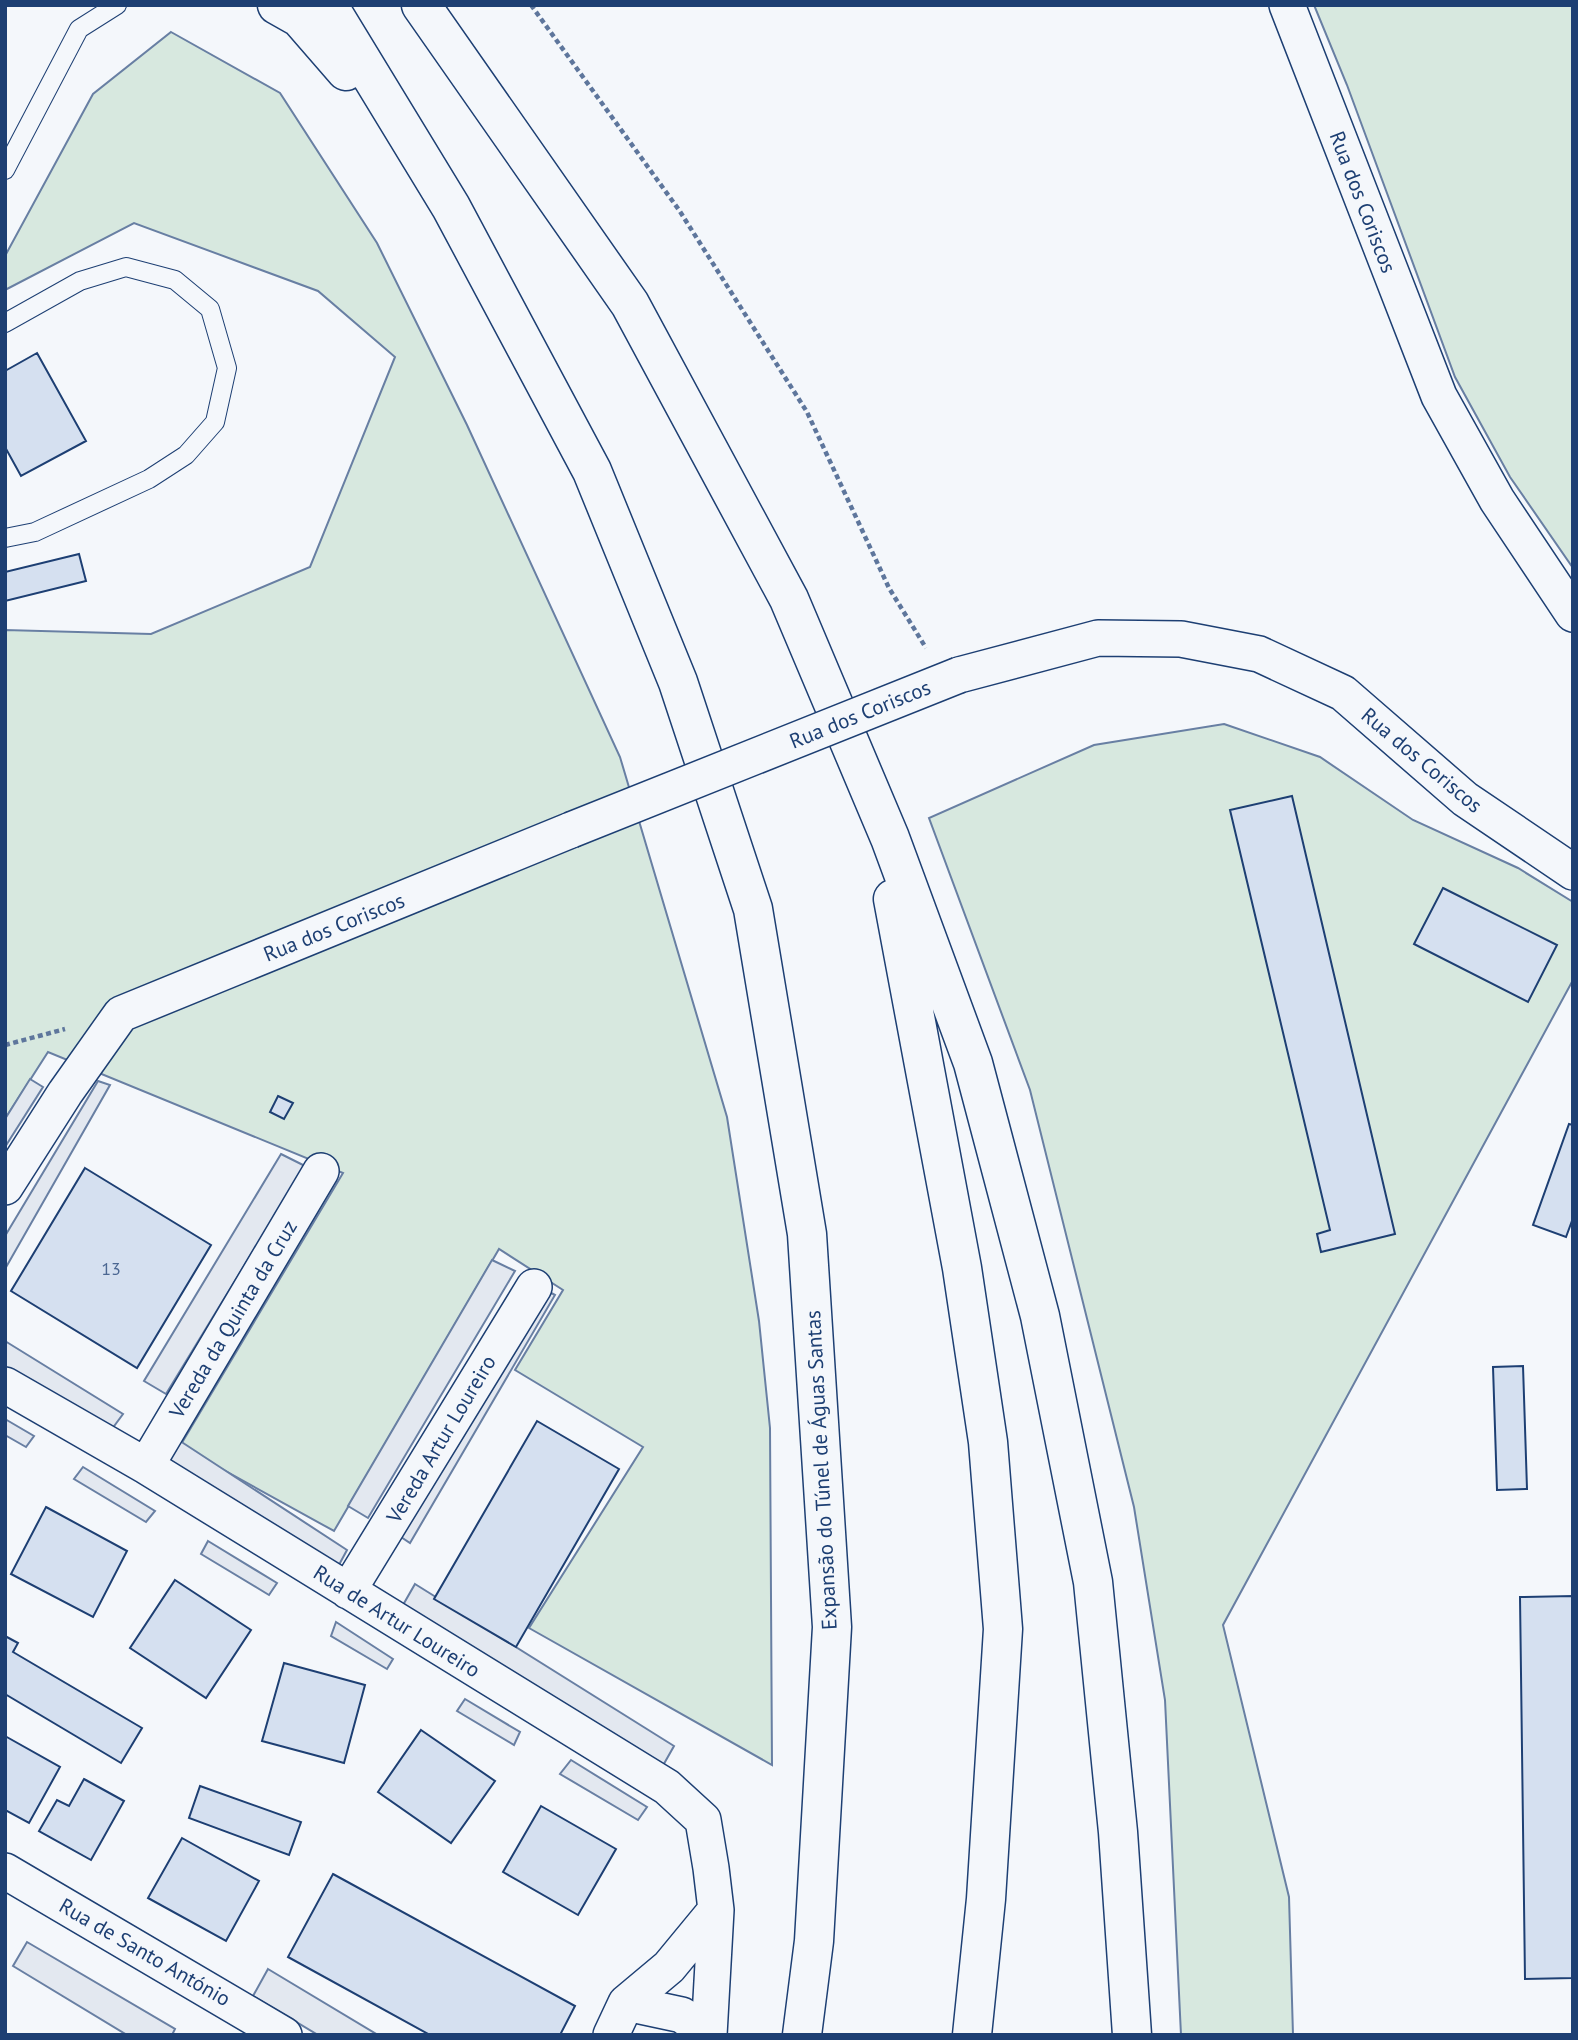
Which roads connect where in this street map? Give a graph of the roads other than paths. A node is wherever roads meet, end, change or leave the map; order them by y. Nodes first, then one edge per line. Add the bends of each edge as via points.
1 (117, 5) edge
2 (277, 5) edge
3 (328, 5) edge
4 (421, 5) edge
5 (1287, 5) edge
6 (5, 170) edge
7 (451, 207) junction
8 (5, 323) edge
9 (5, 538) edge
10 (1573, 614) edge
11 (876, 804) junction
12 (1573, 872) edge
13 (321, 1171) dead end
14 (5, 1187) edge
15 (534, 1287) dead end
16 (5, 1385) edge
17 (145, 1466) junction
18 (348, 1591) junction
19 (5, 1871) edge
20 (716, 1910) junction
21 (626, 2003) junction
22 (284, 2035) edge
23 (611, 2035) edge
24 (709, 2035) edge
25 (802, 2035) edge
26 (972, 2035) edge
27 (1132, 2035) edge

1 - 6 lane via 79,29
2 - 7 highway via 300,18 342,65 412,175
3 - 7 highway, Expansão do Túnel de Águas Santas
4 - 11 highway via 630,304 789,599
5 - 10 street, Rua dos Coriscos via 1439,396 1497,500
7 - 25 highway, Expansão do Túnel de Águas Santas via 592,471 678,682 752,909 807,1234 832,1627 814,1941
8 - 9 lane via 80,281 126,267 175,280 210,309 227,369 215,422 186,455 149,479 34,532
11 - 26 highway via 962,1268 988,1442 1002,1615 986,1899
11 - 27 highway via 973,1063 1043,1329 1093,1582
12 - 14 street, Rua dos Coriscos, bridge via 1465,799 1343,693 1259,654 1181,639 1098,638 959,675 121,1014
13 - 17 street, Vereda da Quinta da Cruz
15 - 18 street, Vereda Artur Loureiro
16 - 17 street, Rua de Artur Loureiro
17 - 18 street, Rua de Artur Loureiro
18 - 20 street, Rua de Artur Loureiro via 667,1787 703,1820
19 - 22 street, Rua de Santo António
20 - 21 street via 669,1967
20 - 24 street, Rua de Artur Loureiro
21 - 23 street
21 - 24 street via 682,2015

